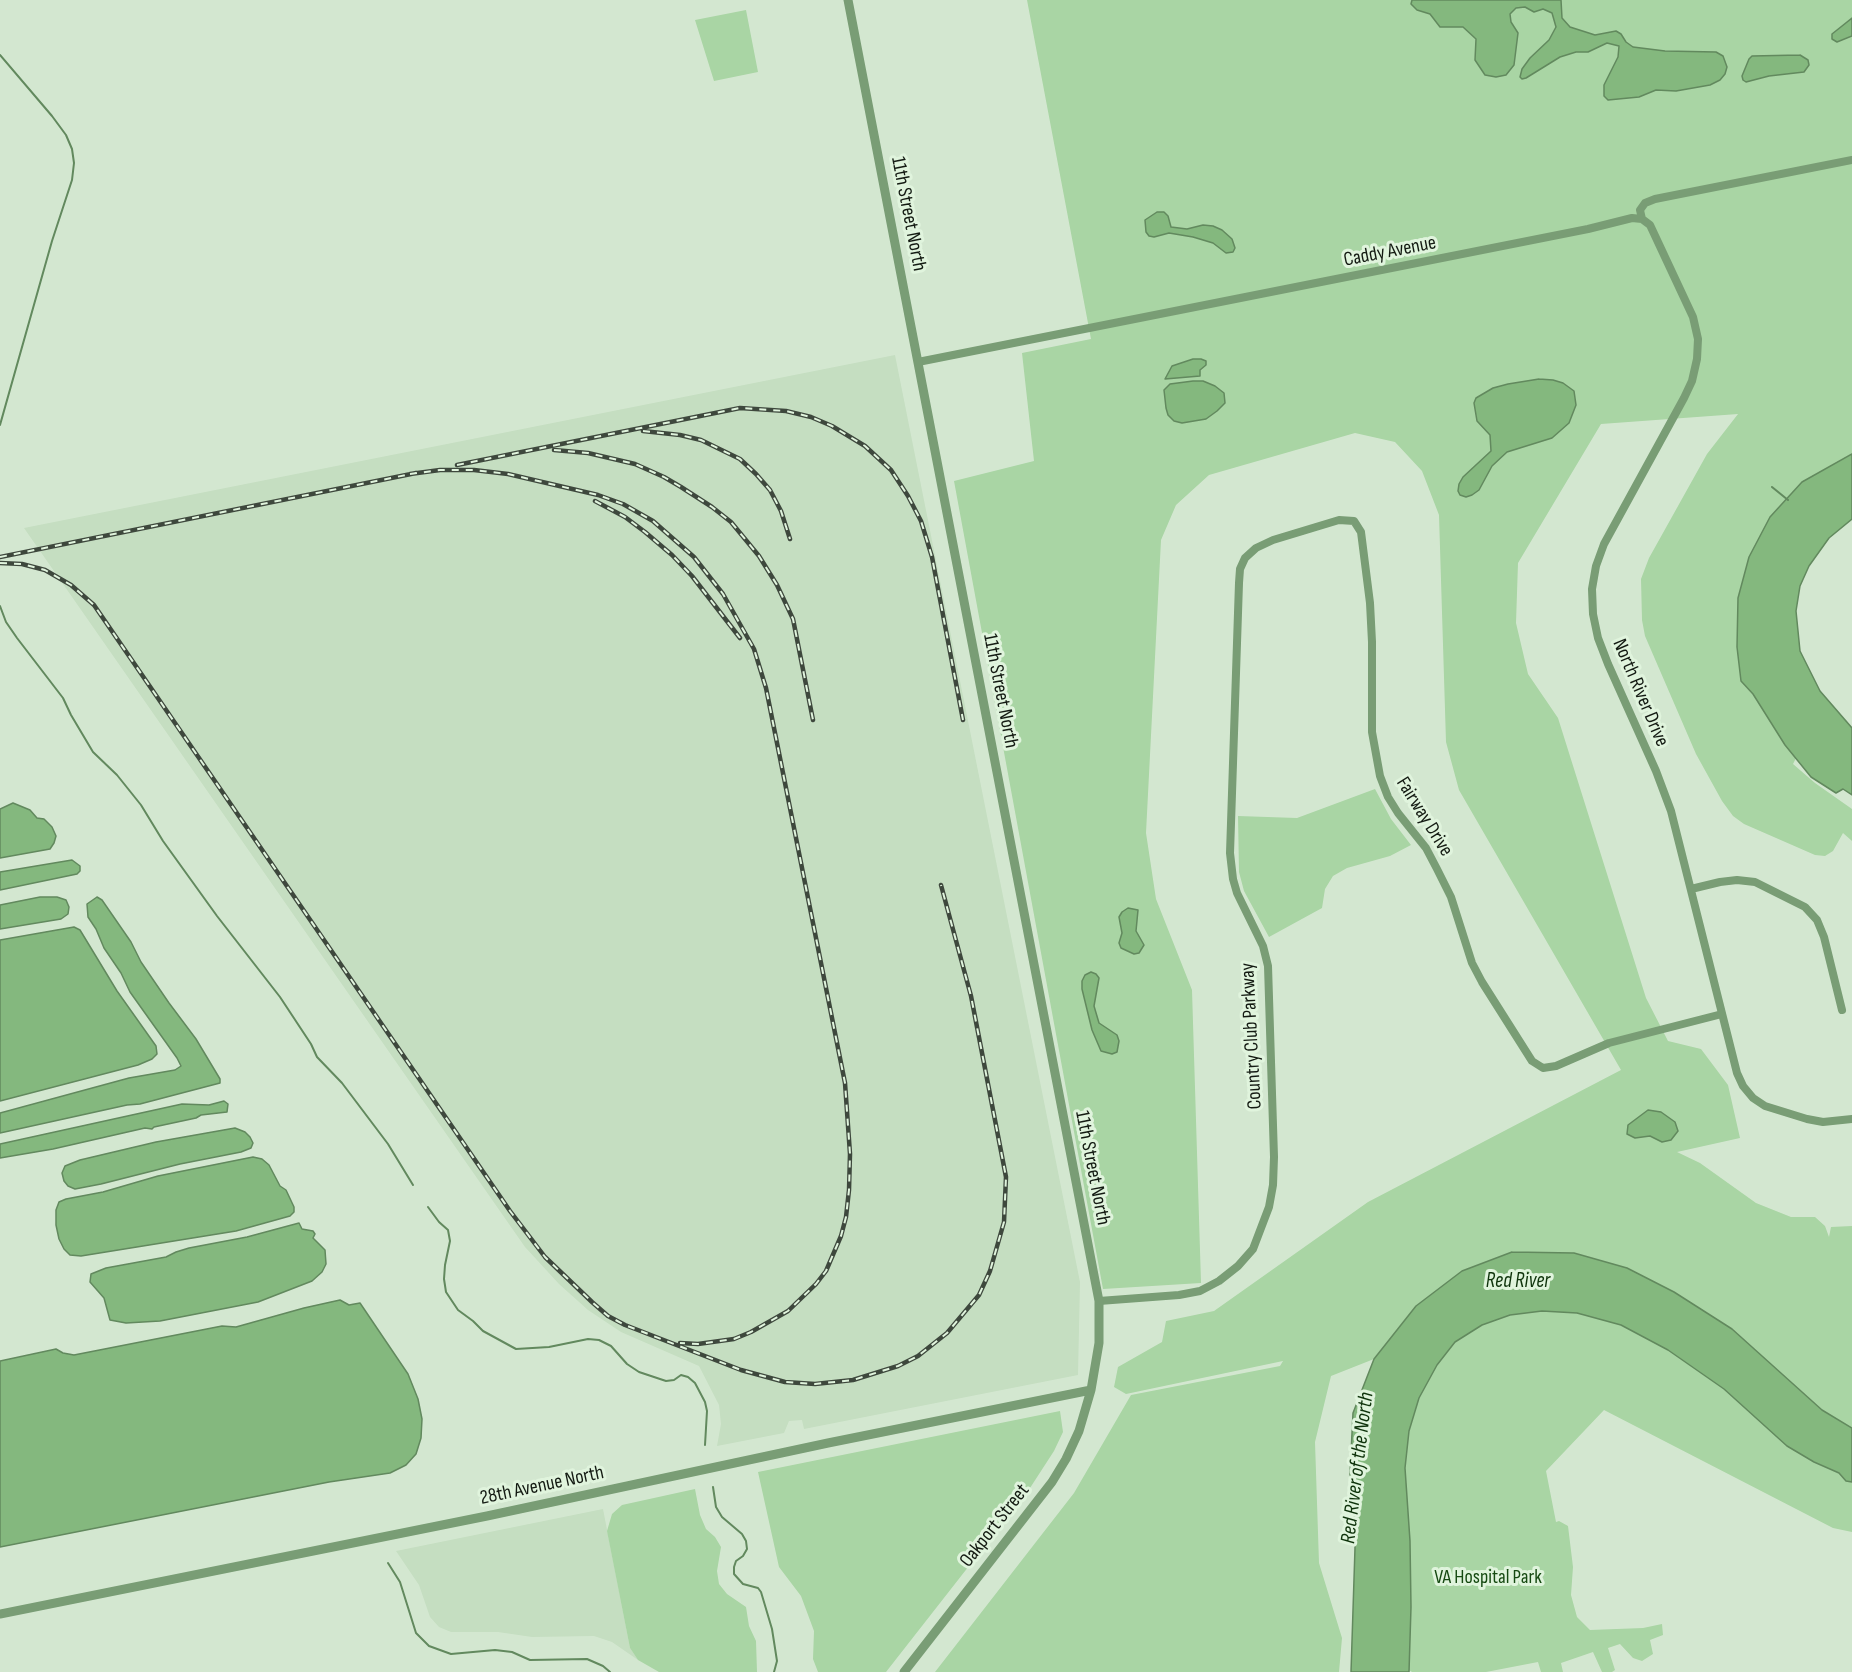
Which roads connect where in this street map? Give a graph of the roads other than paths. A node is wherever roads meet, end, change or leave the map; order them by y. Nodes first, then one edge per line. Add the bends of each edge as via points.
1 (848, 0) edge
2 (1852, 160) edge
3 (1642, 219) junction
4 (918, 362) junction
5 (1354, 521) joint
6 (1691, 889) junction
7 (1842, 1010) dead end
8 (1722, 1014) junction
9 (1852, 1119) edge
10 (1099, 1301) junction
11 (1091, 1390) junction
12 (0, 1614) edge
13 (904, 1672) edge

1 - 4 street, 11th Street North
2 - 3 street via 1655,199 1640,210
3 - 4 street, Caddy Avenue
3 - 6 street, North River Drive via 1650,225 1694,317 1697,359 1684,398 1604,544 1592,589 1593,614 1608,664 1664,791
4 - 10 street, 11th Street North
5 - 8 street, Fairway Drive via 1361,532 1370,603 1372,732 1380,776 1388,797 1437,869 1482,982 1532,1061 1543,1068 1556,1066 1609,1043
5 - 10 street, Country Club Parkway via 1339,520 1273,540 1256,548 1240,569 1230,853 1237,893 1263,946 1268,966 1274,1156 1273,1185 1263,1225 1253,1248 1238,1266 1200,1291
6 - 7 street via 1737,880 1755,882 1805,907 1824,937
6 - 8 street, North River Drive
8 - 9 street, North River Drive via 1737,1073 1752,1098 1807,1119
10 - 11 street, 11th Street North via 1099,1343
11 - 12 street, 28th Avenue North
11 - 13 street, Oakport Street via 1079,1431 1052,1482

